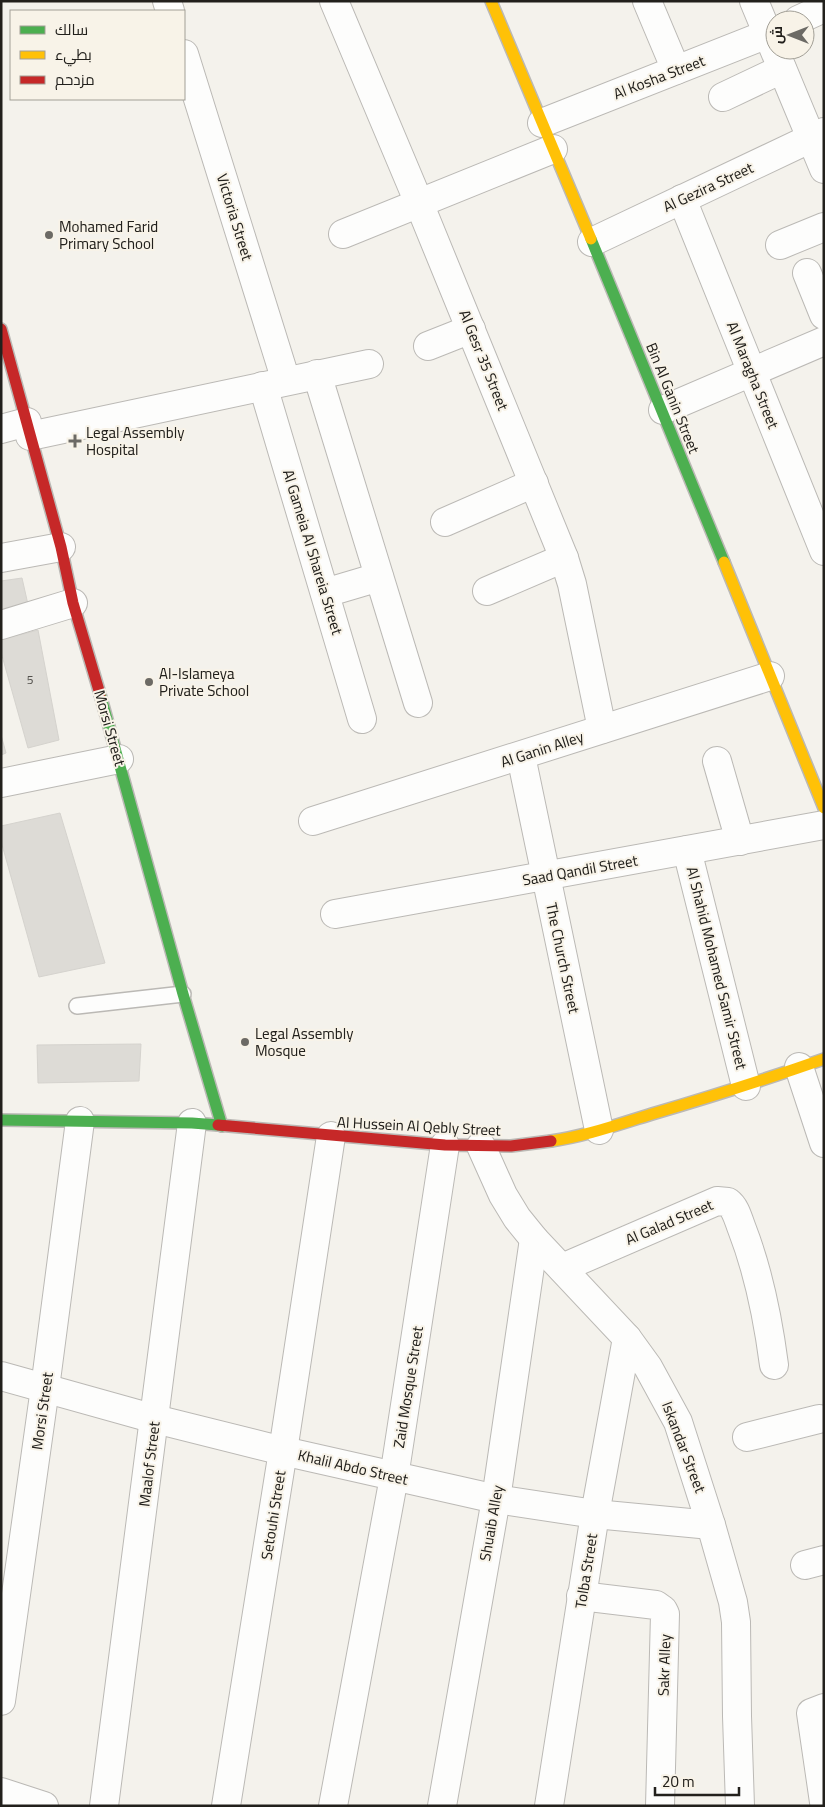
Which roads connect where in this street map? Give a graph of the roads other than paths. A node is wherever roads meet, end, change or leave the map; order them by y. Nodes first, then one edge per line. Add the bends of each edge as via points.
1 (334, 1) edge
2 (491, 1) edge
3 (647, 1) edge
4 (754, 1) edge
5 (765, 21) edge
6 (765, 34) edge
7 (185, 58) edge
8 (779, 60) edge
9 (782, 69) junction
10 (676, 70) junction
11 (723, 97) dead end
12 (542, 123) junction
13 (818, 135) edge
14 (553, 150) junction
15 (824, 169) edge
16 (682, 199) junction
17 (419, 204) junction
18 (824, 227) edge
19 (343, 234) dead end
20 (592, 242) junction
21 (780, 245) dead end
22 (807, 273) dead end
23 (824, 315) edge
24 (1, 329) edge
25 (471, 329) junction
26 (824, 342) edge
27 (428, 346) dead end
28 (370, 364) dead end
29 (752, 372) junction
30 (317, 374) junction
31 (274, 383) junction
32 (663, 410) junction
33 (19, 429) edge
34 (534, 483) junction
35 (445, 522) dead end
36 (61, 547) junction
37 (824, 550) edge
38 (1, 558) edge
39 (564, 558) junction
40 (379, 577) junction
41 (487, 591) dead end
42 (325, 593) junction
43 (73, 603) junction
44 (1, 625) edge
45 (770, 676) junction
46 (418, 703) dead end
47 (362, 719) dead end
48 (602, 730) junction
49 (521, 756) junction
50 (119, 759) junction
51 (717, 761) dead end
52 (1, 783) edge
53 (824, 808) edge
54 (313, 821) dead end
55 (824, 826) edge
56 (740, 841) junction
57 (688, 850) junction
58 (546, 876) junction
59 (335, 914) dead end
60 (183, 994) junction
61 (77, 1006) dead end
62 (812, 1063) edge
63 (746, 1086) junction
64 (1, 1120) edge
65 (80, 1121) junction
66 (192, 1123) junction
67 (222, 1126) junction
68 (599, 1130) junction
69 (331, 1136) junction
70 (824, 1143) edge
71 (445, 1145) junction
72 (481, 1146) junction
73 (534, 1239) junction
74 (562, 1268) junction
75 (627, 1338) junction
76 (774, 1365) dead end
77 (1, 1376) edge
78 (45, 1388) junction
79 (155, 1419) junction
80 (822, 1424) edge
81 (747, 1437) dead end
82 (283, 1451) junction
83 (394, 1477) junction
84 (496, 1499) junction
85 (595, 1514) junction
86 (711, 1525) junction
87 (582, 1596) junction
88 (6, 1636) edge
89 (1, 1701) edge
90 (824, 1708) edge
91 (1, 1792) edge
92 (824, 1802) edge
93 (44, 1806) edge
94 (104, 1806) edge
95 (226, 1806) edge
96 (333, 1806) edge
97 (442, 1806) edge
98 (549, 1806) edge
99 (660, 1806) edge
100 (740, 1806) edge

1 - 17 street, Al Gesr 35 Street
2 - 12 street, Bin Al Ganin Street
3 - 10 street
4 - 5 street
6 - 10 street, Al Kosha Street
7 - 31 street, Victoria Street
8 - 9 street
9 - 11 street
9 - 13 street
10 - 12 street, Al Kosha Street
12 - 14 street, Bin Al Ganin Street
13 - 15 street
13 - 16 street, Al Gezira Street
14 - 17 street
14 - 20 street, Bin Al Ganin Street
16 - 20 street, Al Gezira Street
16 - 29 street, Al Maragha Street
17 - 19 street
17 - 25 street, Al Gesr 35 Street
18 - 21 street
20 - 32 street, Bin Al Ganin Street
22 - 23 street
24 - 33 street, Morsi Street
25 - 27 street
25 - 34 street, Al Gesr 35 Street
26 - 29 street
28 - 30 street
29 - 32 street
29 - 37 street, Al Maragha Street
30 - 31 street
30 - 40 street
31 - 33 street
31 - 42 street, Al Gameia Al Shareia Street
32 - 45 street, Bin Al Ganin Street
33 - 36 street, Morsi Street
34 - 35 street
34 - 39 street, Al Gesr 35 Street
36 - 38 street
36 - 43 street, Morsi Street
39 - 41 street
39 - 48 street, Al Gesr 35 Street
40 - 42 street
40 - 46 street
42 - 47 street, Al Gameia Al Shareia Street
43 - 44 street
43 - 50 street, Morsi Street
45 - 48 street, Al Ganin Alley
45 - 53 street, Bin Al Ganin Street
48 - 49 street, Al Ganin Alley
49 - 54 street, Al Ganin Alley
49 - 58 street, The Church Street
50 - 52 street
50 - 60 street, Morsi Street
51 - 56 street
55 - 56 street, Saad Qandil Street
56 - 57 street, Saad Qandil Street
57 - 58 street, Saad Qandil Street
57 - 63 street, Al Shahid Mohamed Samir Street
58 - 59 street, Saad Qandil Street
58 - 68 street, The Church Street
60 - 61 lane
60 - 67 street, Morsi Street
62 - 63 street, Al Hussein Al Qebly Street
62 - 70 street
63 - 68 street, Al Hussein Al Qebly Street
64 - 65 street, Al Hussein Al Qebly Street
65 - 66 street, Al Hussein Al Qebly Street
65 - 78 street, Morsi Street
66 - 67 street, Al Hussein Al Qebly Street
66 - 79 street, Maalof Street
67 - 69 street, Al Hussein Al Qebly Street
68 - 72 street, Al Hussein Al Qebly Street via 541,1143
69 - 71 street, Al Hussein Al Qebly Street
69 - 82 street, Setouhi Street
71 - 72 street, Al Hussein Al Qebly Street
71 - 83 street, Zaid Mosque Street
72 - 73 street, Iskandar Street via 503,1195
73 - 74 street, Iskandar Street
73 - 84 street, Shuaib Alley
74 - 75 street, Iskandar Street
74 - 76 street, Al Galad Street via 717,1201 728,1202 749,1247 760,1286
75 - 85 street, Tolba Street
75 - 86 street, Iskandar Street via 678,1422
77 - 78 street, Khalil Abdo Street
78 - 79 street, Khalil Abdo Street
78 - 88 street, Morsi Street
79 - 82 street, Khalil Abdo Street
79 - 94 street, Maalof Street
80 - 81 street
82 - 83 street, Khalil Abdo Street
82 - 95 street, Setouhi Street
83 - 84 street, Khalil Abdo Street
83 - 96 street, Zaid Mosque Street
84 - 85 street, Khalil Abdo Street
84 - 97 street, Shuaib Alley
85 - 86 street, Khalil Abdo Street
85 - 87 street, Tolba Street
86 - 100 street, Iskandar Street via 736,1622
87 - 98 street, Tolba Street
87 - 99 street, Sakr Alley via 656,1604 664,1610
88 - 89 street, Morsi Street
90 - 92 street via 813,1711 811,1715
91 - 93 street

